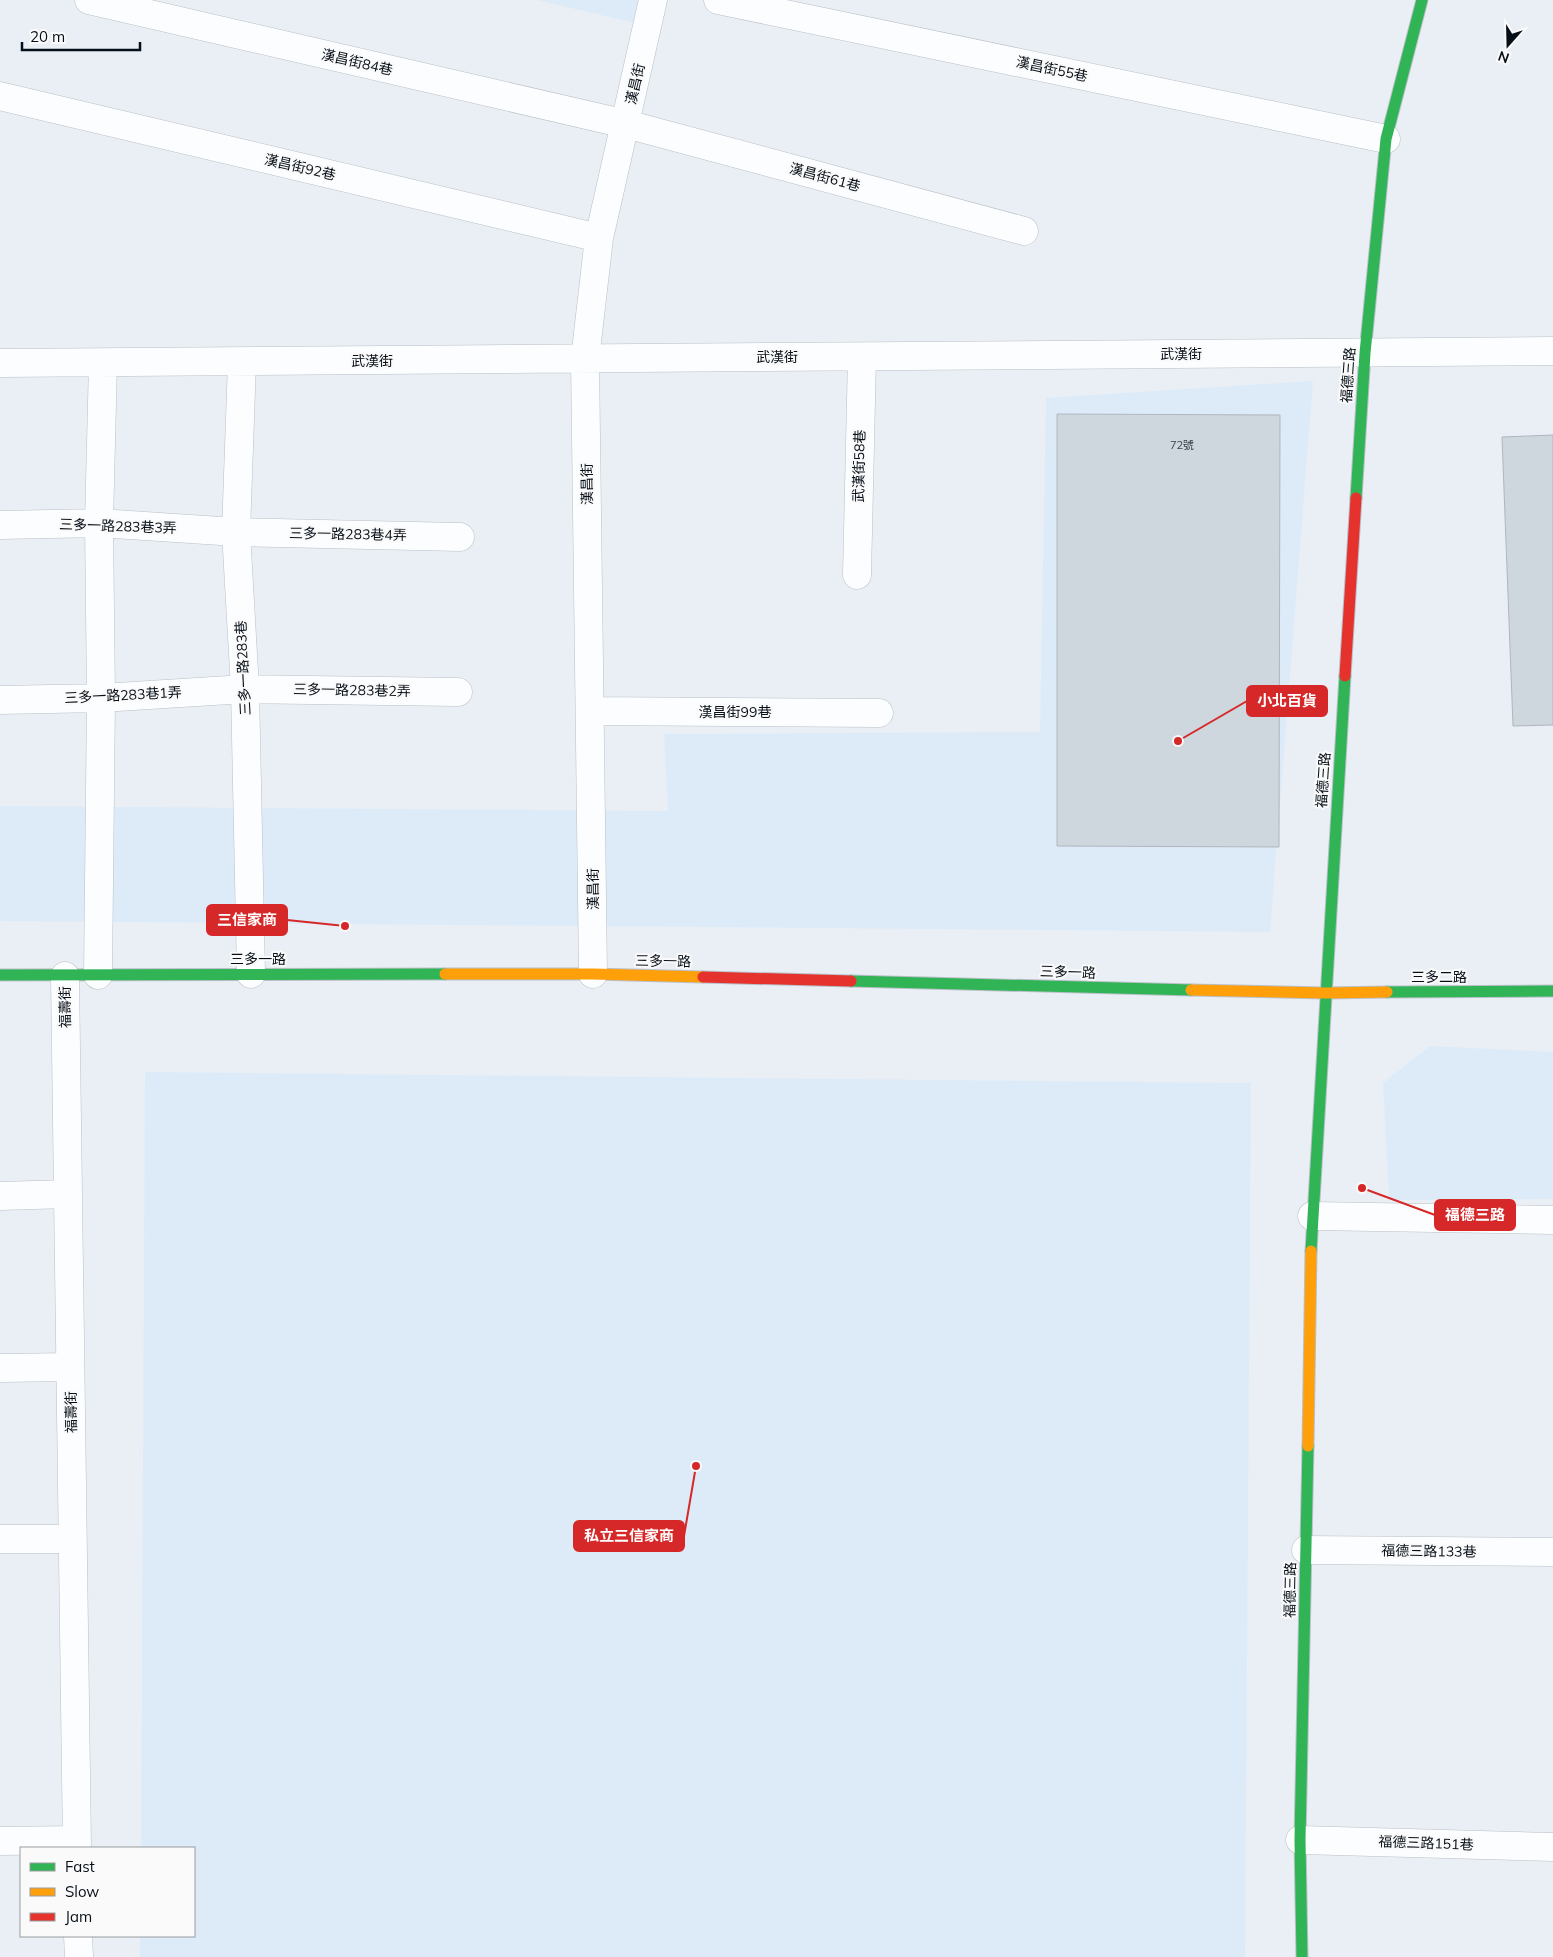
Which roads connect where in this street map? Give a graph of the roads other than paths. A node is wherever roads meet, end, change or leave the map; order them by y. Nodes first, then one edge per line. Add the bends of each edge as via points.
1 (89, 0) edge
2 (654, 0) edge
3 (718, 0) edge
4 (1422, 0) edge
5 (0, 96) edge
6 (626, 124) junction
7 (1386, 139) junction
8 (1024, 231) dead end
9 (599, 238) junction
10 (1553, 352) edge
11 (1365, 353) junction
12 (862, 357) junction
13 (584, 359) junction
14 (103, 362) junction
15 (242, 362) junction
16 (0, 363) edge
17 (99, 523) junction
18 (0, 525) edge
19 (236, 532) junction
20 (460, 537) dead end
21 (856, 575) dead end
22 (245, 688) junction
23 (458, 692) dead end
24 (102, 698) junction
25 (0, 700) edge
26 (590, 711) junction
27 (879, 713) dead end
28 (251, 974) junction
29 (593, 974) junction
30 (98, 975) junction
31 (0, 976) edge
32 (65, 976) junction
33 (1553, 991) edge
34 (1325, 993) junction
35 (68, 1194) junction
36 (0, 1196) edge
37 (1312, 1216) junction
38 (1553, 1220) edge
39 (70, 1367) junction
40 (0, 1368) edge
41 (0, 1539) edge
42 (72, 1539) junction
43 (1306, 1550) junction
44 (1553, 1552) edge
45 (1300, 1840) junction
46 (0, 1841) edge
47 (77, 1844) edge
48 (1553, 1847) edge
49 (78, 1937) edge
50 (79, 1957) edge
51 (1302, 1957) edge

1 - 6 street, 漢昌街84巷
2 - 6 street, 漢昌街
3 - 7 street, 漢昌街55巷
4 - 7 street, 福德三路
5 - 9 street, 漢昌街92巷
6 - 8 street, 漢昌街61巷
6 - 9 street, 漢昌街
7 - 11 street, 福德三路
9 - 13 street, 漢昌街
10 - 11 street, 武漢街
11 - 12 street, 武漢街
11 - 34 street, 福德三路
12 - 13 street, 武漢街
12 - 21 street, 武漢街58巷
13 - 15 street, 武漢街
13 - 26 street, 漢昌街
14 - 15 street, 武漢街
14 - 16 street, 武漢街
14 - 17 street
15 - 19 street, 三多一路283巷
17 - 18 street, 三多一路283巷3弄
17 - 19 street, 三多一路283巷3弄
17 - 24 street
19 - 20 street, 三多一路283巷4弄
19 - 22 street, 三多一路283巷
22 - 23 street, 三多一路283巷2弄
22 - 24 street, 三多一路283巷1弄
22 - 28 street, 三多一路283巷
24 - 25 street, 三多一路283巷1弄
24 - 30 street
26 - 27 street, 漢昌街99巷
26 - 29 street, 漢昌街
28 - 29 street, 三多一路
28 - 30 street, 三多一路
29 - 34 street, 三多一路
30 - 32 street, 三多一路
31 - 32 street, 三多一路
32 - 35 street, 福壽街
33 - 34 street, 三多二路
34 - 37 street, 福德三路
35 - 36 street
35 - 39 street, 福壽街
37 - 38 street
37 - 43 street, 福德三路
39 - 40 street
39 - 42 street, 福壽街
41 - 42 street
42 - 47 street, 福壽街
43 - 44 street, 福德三路133巷
43 - 45 street, 福德三路
45 - 48 street, 福德三路151巷
45 - 51 street, 福德三路
46 - 47 street
49 - 50 street

